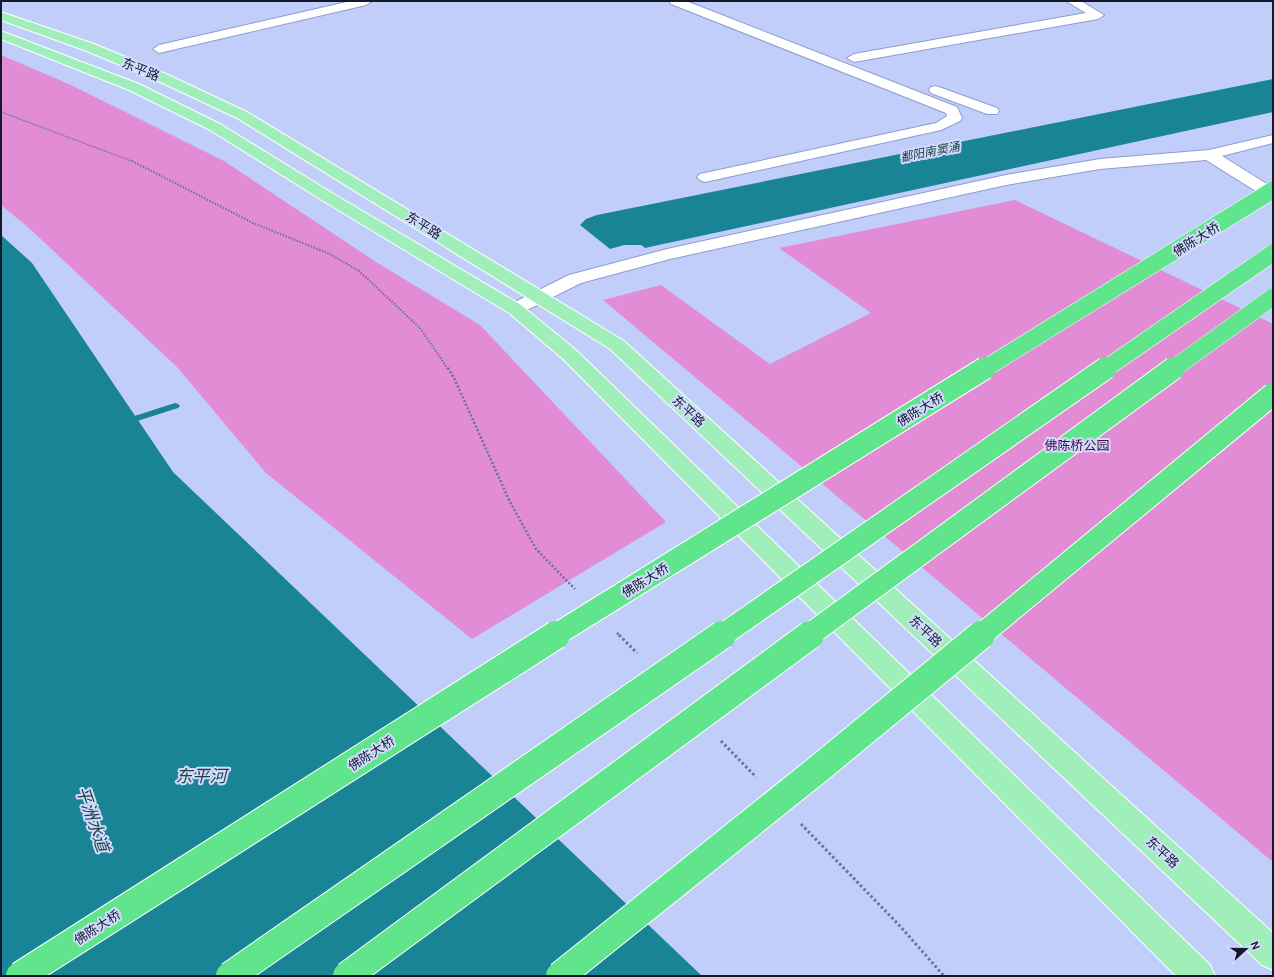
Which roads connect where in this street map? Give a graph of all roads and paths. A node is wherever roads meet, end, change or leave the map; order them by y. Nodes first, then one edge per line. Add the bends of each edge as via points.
1 (366, 1) edge
2 (675, 1) edge
3 (708, 1) edge
4 (1072, 1) edge
5 (1, 16) edge
6 (1, 35) edge
7 (803, 38) dead end
8 (159, 49) dead end
9 (840, 52) dead end
10 (854, 58) junction
11 (992, 111) dead end
12 (1, 112) edge
13 (1273, 139) edge
14 (1209, 155) junction
15 (705, 177) dead end
16 (1273, 190) edge
17 (1273, 195) edge
18 (1273, 253) edge
19 (539, 296) junction
20 (1273, 297) edge
21 (515, 309) junction
22 (1273, 394) edge
23 (580, 594) dead end
24 (613, 629) dead end
25 (641, 657) dead end
26 (718, 737) dead end
27 (762, 783) dead end
28 (800, 823) dead end
29 (1273, 954) edge
30 (20, 976) edge
31 (230, 976) edge
32 (348, 976) edge
33 (560, 976) edge
34 (944, 976) edge
35 (1199, 976) edge

1 - 8 street
2 - 15 street via 952,110 955,118 941,126
3 - 7 street
4 - 10 street via 1098,15
5 - 19 main road, 东平路 via 89,47 242,115
6 - 21 main road, 东平路 via 134,87 215,127
9 - 10 street
10 - 11 street
12 - 23 path via 130,160 253,223 330,254 359,271 420,328 454,378 510,502 536,549
13 - 14 street
14 - 17 street
14 - 19 street via 1100,164 1006,180 667,254 575,279
16 - 30 highway, 佛陈大桥, bridge via 535,648
18 - 31 highway, bridge
19 - 21 street
19 - 29 main road, 东平路 via 617,345
20 - 32 highway, bridge via 961,523
21 - 35 main road, 东平路 via 570,355
22 - 33 highway, bridge via 822,766
24 - 25 path
26 - 27 path
28 - 34 path via 899,925

